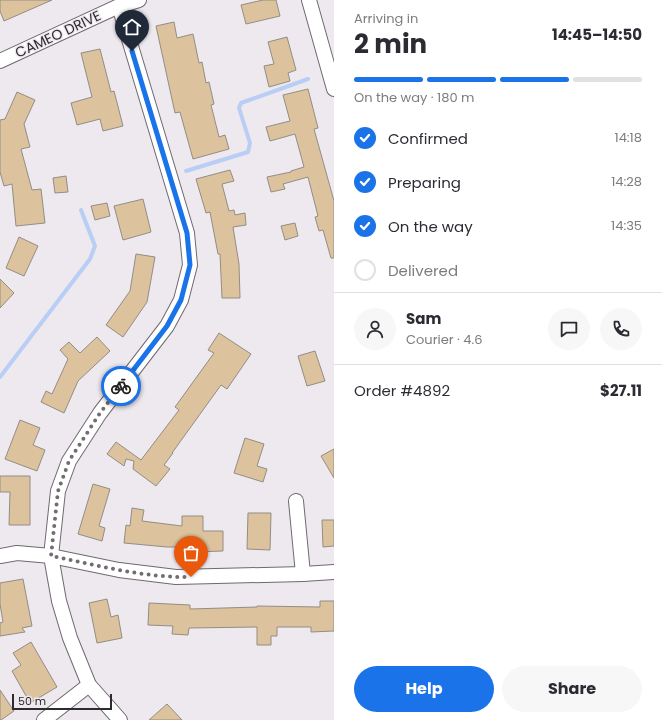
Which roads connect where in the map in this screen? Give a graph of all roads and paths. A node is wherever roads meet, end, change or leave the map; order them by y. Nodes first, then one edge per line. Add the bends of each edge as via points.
1 (139, 0) edge
2 (309, 0) edge
3 (119, 6) junction
4 (0, 61) edge
5 (334, 89) edge
6 (296, 501) dead end
7 (0, 556) edge
8 (51, 556) junction
9 (334, 572) edge
10 (303, 574) junction
11 (89, 685) junction
12 (44, 720) edge
13 (120, 720) edge

1 - 3 street, CAMEO DRIVE
2 - 5 street
3 - 4 street, CAMEO DRIVE
3 - 8 street via 187,233 190,265 181,300 167,326 100,413 69,461 58,491
6 - 10 street
7 - 8 street via 18,553
8 - 10 street via 119,570 176,577
8 - 11 street via 59,601 70,638
9 - 10 street
11 - 12 street
11 - 13 street

